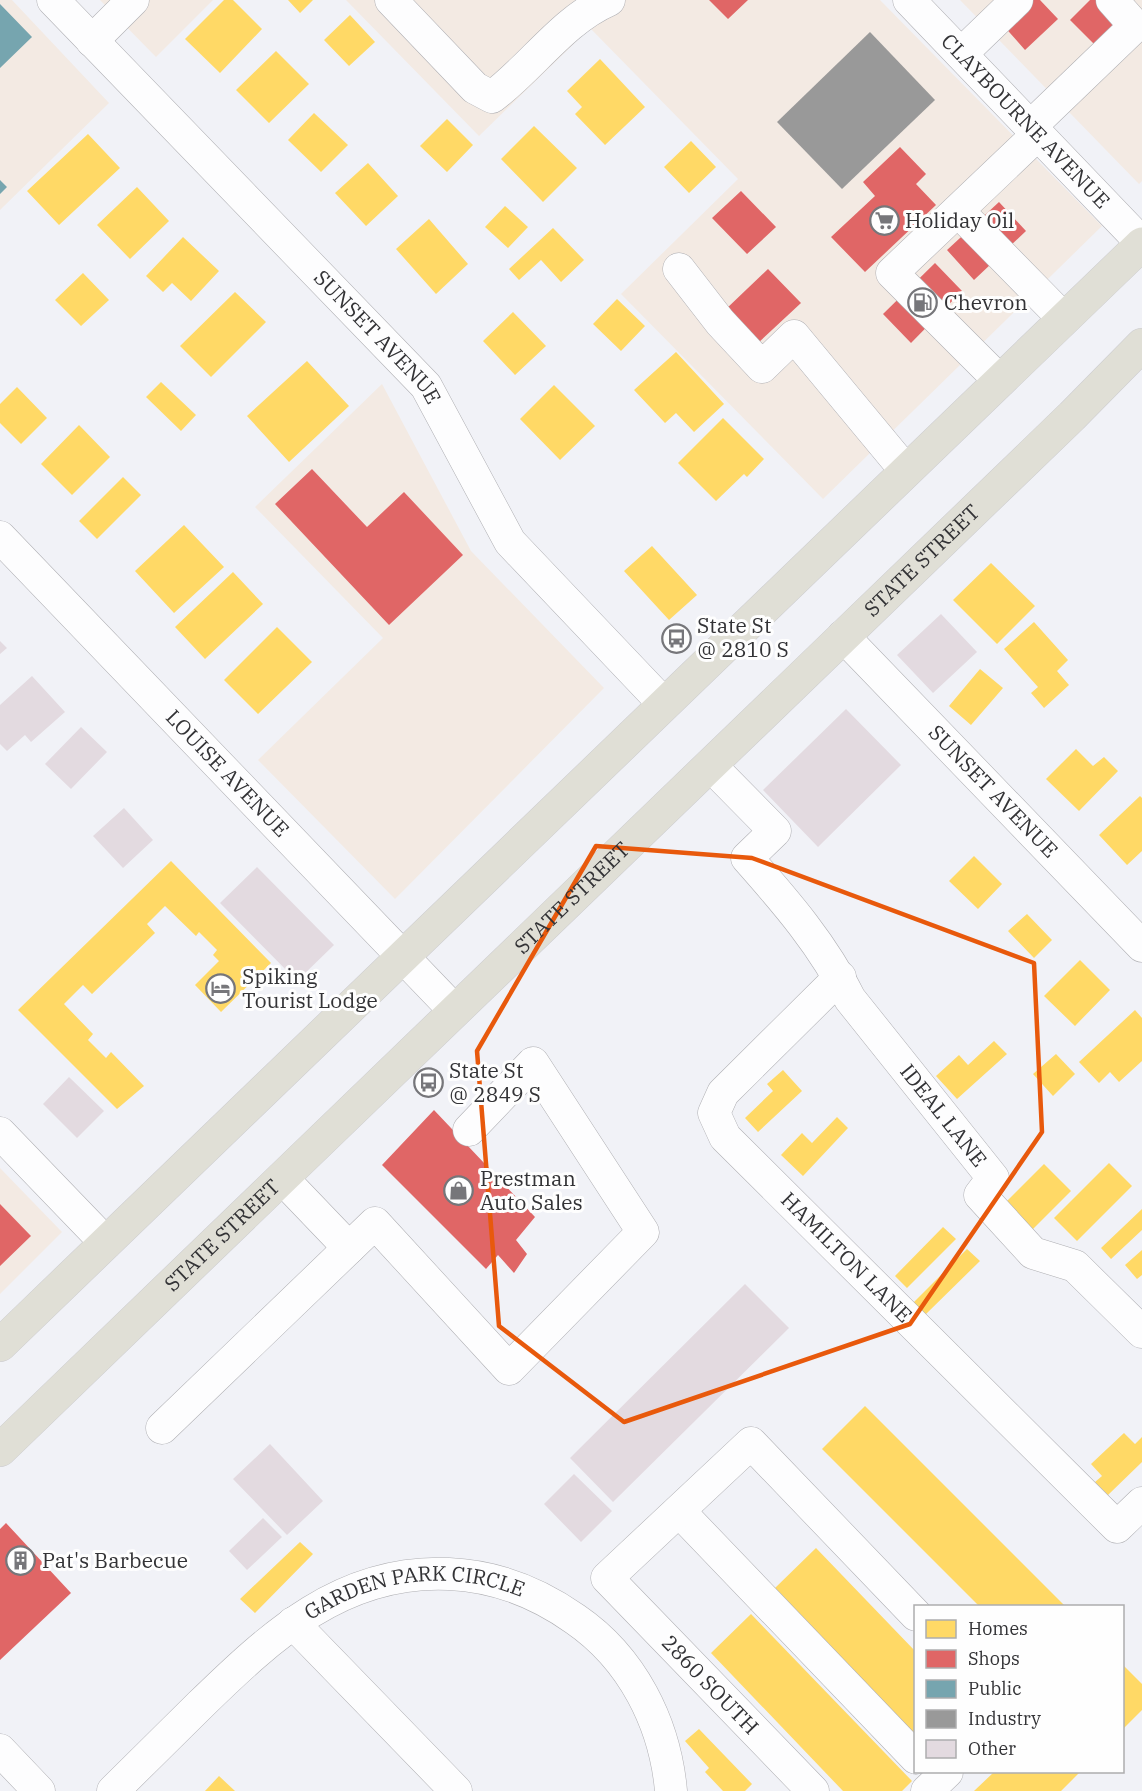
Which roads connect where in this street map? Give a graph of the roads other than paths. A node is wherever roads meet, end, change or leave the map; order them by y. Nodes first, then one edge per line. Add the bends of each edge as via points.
1 (53, 0) edge
2 (133, 0) edge
3 (391, 0) edge
4 (909, 0) edge
5 (1017, 0) edge
6 (1112, 0) edge
7 (593, 3) edge
8 (92, 41) junction
9 (961, 54) junction
10 (1034, 130) junction
11 (958, 211) junction
12 (1142, 244) edge
13 (679, 269) dead end
14 (1064, 320) junction
15 (1142, 345) edge
16 (1000, 381) junction
17 (906, 471) junction
18 (0, 537) edge
19 (843, 636) junction
20 (664, 704) junction
21 (710, 765) junction
22 (1142, 946) edge
23 (403, 956) junction
24 (840, 977) junction
25 (455, 1011) junction
26 (469, 1130) dead end
27 (0, 1133) edge
28 (282, 1178) junction
29 (106, 1243) junction
30 (349, 1248) junction
31 (1142, 1332) edge
32 (0, 1345) edge
33 (162, 1428) dead end
34 (0, 1450) edge
35 (1142, 1503) edge
36 (679, 1511) junction
37 (914, 1615) edge
38 (293, 1623) junction
39 (0, 1750) edge
40 (914, 1757) edge
41 (39, 1791) edge
42 (113, 1791) edge
43 (456, 1791) edge
44 (671, 1791) edge
45 (813, 1791) edge

1 - 8 street, SUNSET AVENUE
2 - 8 street
3 - 7 street via 475,88 492,97
4 - 9 street, CLAYBOURNE AVENUE
5 - 9 street
6 - 10 street via 1135,26
8 - 20 street, SUNSET AVENUE via 426,386 510,542
9 - 10 street, CLAYBOURNE AVENUE
10 - 11 street
10 - 12 street, CLAYBOURNE AVENUE
11 - 14 street
11 - 16 street via 892,273
12 - 14 main road
13 - 17 street via 762,367 794,336
14 - 16 main road
15 - 19 main road, STATE STREET
16 - 17 main road
17 - 20 main road
18 - 23 street, LOUISE AVENUE
19 - 21 main road, STATE STREET
19 - 22 street, SUNSET AVENUE
20 - 23 main road
21 - 24 street via 775,831 747,858 796,912
21 - 25 main road, STATE STREET
23 - 25 street, LOUISE AVENUE
23 - 29 main road
24 - 31 street, IDEAL LANE via 850,999 993,1178 980,1196 1033,1253 1075,1266
24 - 35 street, HAMILTON LANE via 723,1093 714,1113 725,1137 1117,1527
25 - 28 main road, STATE STREET
26 - 30 street via 533,1063 643,1232 509,1369 375,1223
27 - 29 street
28 - 30 street
28 - 34 main road, STATE STREET
29 - 32 main road
30 - 33 street
36 - 37 street via 751,1443
36 - 40 street
36 - 45 street, 2860 SOUTH via 607,1578
38 - 42 street, GARDEN PARK CIRCLE via 252,1654
38 - 43 street
38 - 44 street, GARDEN PARK CIRCLE via 339,1595 402,1576 466,1575 529,1592 584,1625 628,1672 658,1727
39 - 41 street

